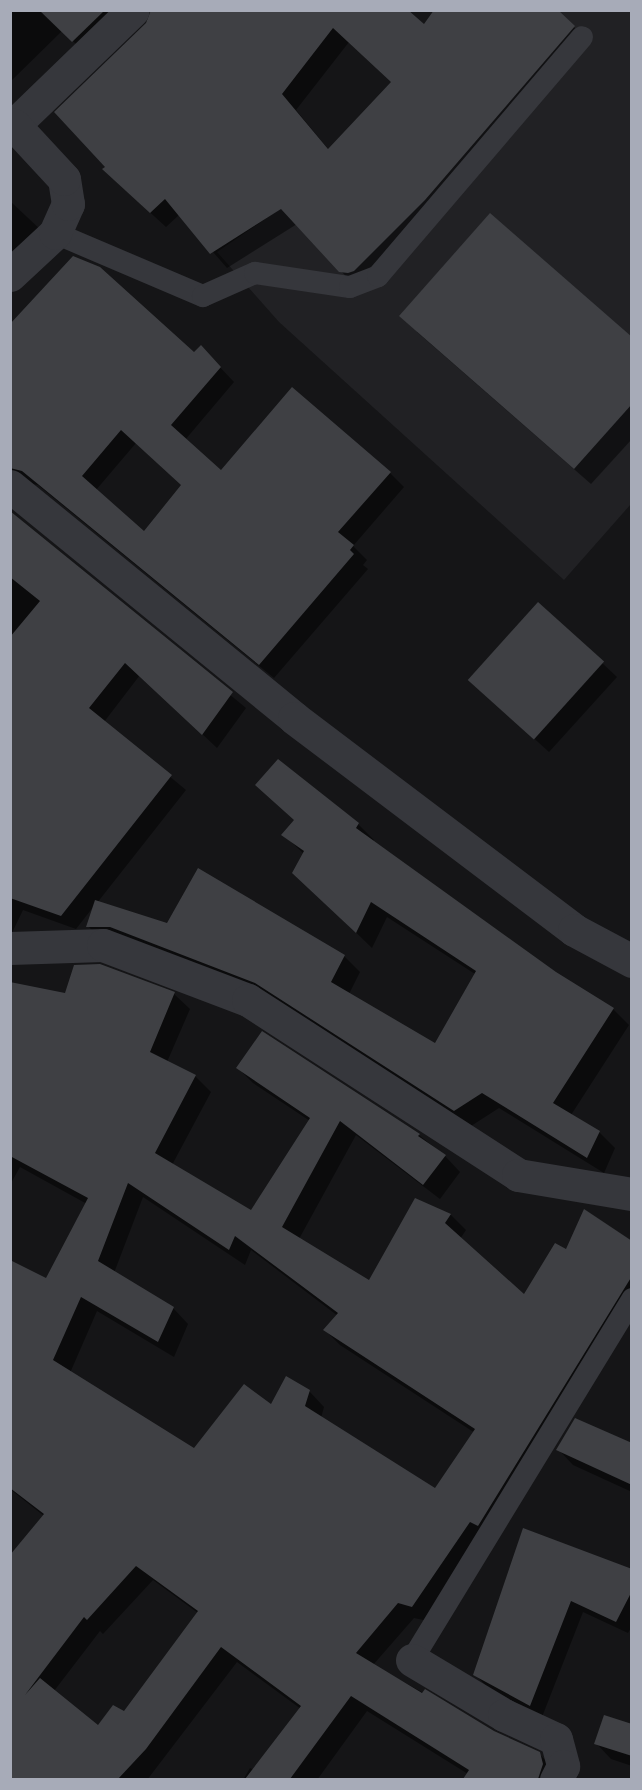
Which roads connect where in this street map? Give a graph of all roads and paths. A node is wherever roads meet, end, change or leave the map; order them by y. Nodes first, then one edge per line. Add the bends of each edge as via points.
1 (133, 10) edge
2 (582, 37) dead end
3 (12, 123) edge
4 (55, 233) junction
5 (10, 275) edge
6 (10, 486) edge
7 (10, 948) edge
8 (632, 961) edge
9 (632, 1194) edge
10 (632, 1299) edge
11 (412, 1660) joint
12 (556, 1779) edge

1 - 3 street
2 - 4 lane via 378,276 351,287 255,273 203,296
3 - 4 street via 64,179 68,204
4 - 5 street
6 - 8 street via 294,718 573,930
7 - 9 street via 103,945 248,1000 518,1175
10 - 11 lane
11 - 12 street via 504,1715 556,1739 563,1766

